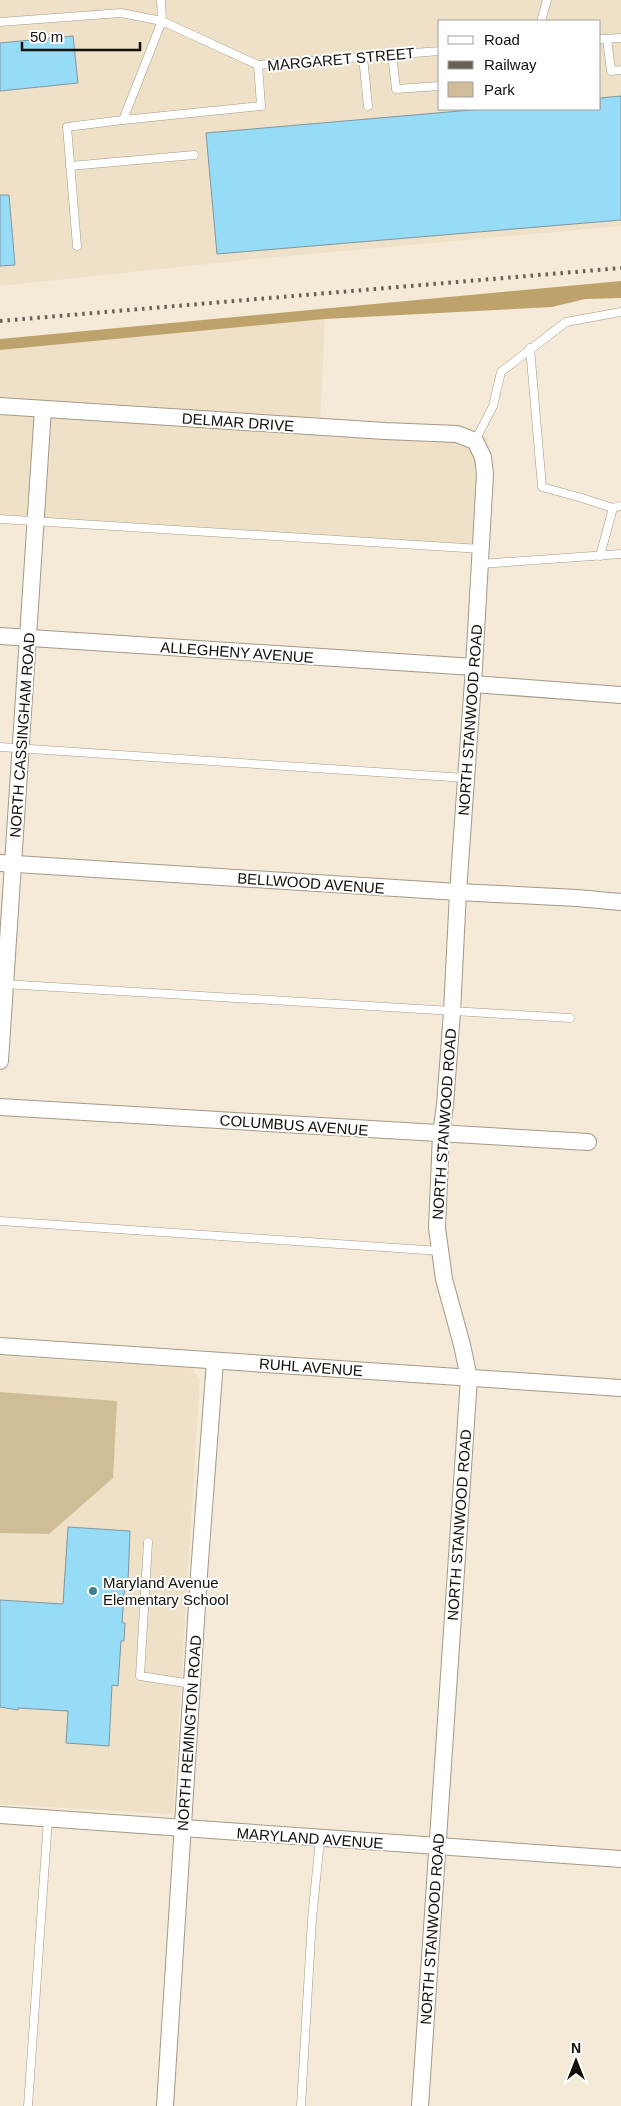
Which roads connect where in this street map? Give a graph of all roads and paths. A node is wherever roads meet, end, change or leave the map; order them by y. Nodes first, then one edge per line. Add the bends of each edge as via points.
1 (161, 0) edge
2 (547, 0) edge
3 (541, 20) edge
4 (162, 21) junction
5 (0, 22) edge
6 (621, 38) edge
7 (603, 39) edge
8 (438, 50) edge
9 (392, 54) junction
10 (363, 57) junction
11 (258, 65) junction
12 (621, 70) edge
13 (438, 86) edge
14 (368, 106) dead end
15 (122, 120) junction
16 (194, 155) dead end
17 (70, 166) junction
18 (77, 246) dead end
19 (621, 312) edge
20 (530, 348) junction
21 (0, 406) edge
22 (43, 409) junction
23 (475, 441) junction
24 (621, 506) edge
25 (613, 508) junction
26 (0, 519) edge
27 (36, 522) junction
28 (621, 554) edge
29 (480, 556) junction
30 (600, 556) junction
31 (0, 636) edge
32 (28, 638) junction
33 (473, 675) junction
34 (621, 695) edge
35 (0, 747) edge
36 (21, 748) junction
37 (466, 778) junction
38 (6, 864) edge
39 (458, 892) junction
40 (621, 902) edge
41 (2, 984) edge
42 (452, 1010) junction
43 (570, 1018) dead end
44 (0, 1061) edge
45 (0, 1106) edge
46 (441, 1134) junction
47 (588, 1142) dead end
48 (0, 1221) edge
49 (440, 1251) junction
50 (0, 1346) edge
51 (215, 1361) junction
52 (469, 1378) junction
53 (621, 1388) edge
54 (148, 1542) dead end
55 (192, 1684) junction
56 (0, 1815) edge
57 (48, 1819) junction
58 (183, 1828) junction
59 (320, 1839) junction
60 (437, 1847) junction
61 (621, 1859) edge
62 (28, 2106) edge
63 (166, 2106) edge
64 (301, 2106) edge
65 (420, 2106) edge

1 - 4 lane
2 - 3 lane
4 - 5 lane, MARGARET STREET via 121,13
4 - 11 lane, MARGARET STREET
4 - 15 lane
6 - 7 lane
7 - 12 lane via 611,71
8 - 9 lane, MARGARET STREET
9 - 10 lane, MARGARET STREET
9 - 13 lane via 396,89
10 - 11 lane, MARGARET STREET
10 - 14 lane
11 - 15 lane via 261,106
15 - 17 lane via 67,127
16 - 17 lane
17 - 18 lane
19 - 20 lane via 566,322
20 - 23 lane via 501,372 493,406
20 - 25 lane via 542,487
21 - 22 street, DELMAR DRIVE
22 - 23 street, DELMAR DRIVE via 457,434
22 - 27 street, NORTH CASSINGHAM ROAD
23 - 29 street, NORTH STANWOOD ROAD via 483,456 485,474
24 - 25 lane
25 - 30 lane
26 - 27 lane
27 - 29 lane
27 - 32 street, NORTH CASSINGHAM ROAD
28 - 30 lane
29 - 30 lane
29 - 33 street, NORTH STANWOOD ROAD
31 - 32 street, ALLEGHENY AVENUE
32 - 33 street, ALLEGHENY AVENUE
32 - 36 street, NORTH CASSINGHAM ROAD
33 - 34 street, ALLEGHENY AVENUE
33 - 37 street, NORTH STANWOOD ROAD
35 - 36 lane
36 - 37 lane
36 - 38 street, NORTH CASSINGHAM ROAD
37 - 39 street, NORTH STANWOOD ROAD
38 - 39 street, BELLWOOD AVENUE
38 - 41 street, NORTH CASSINGHAM ROAD
39 - 40 street, BELLWOOD AVENUE
39 - 42 street, NORTH STANWOOD ROAD
41 - 42 lane
41 - 44 street, NORTH CASSINGHAM ROAD
42 - 43 lane
42 - 46 street, NORTH STANWOOD ROAD
45 - 46 street, COLUMBUS AVENUE
46 - 47 street, COLUMBUS AVENUE
46 - 49 street, NORTH STANWOOD ROAD via 437,1228
48 - 49 lane
49 - 52 street, NORTH STANWOOD ROAD
50 - 51 street, RUHL AVENUE
51 - 52 street, RUHL AVENUE
51 - 55 street, NORTH REMINGTON ROAD
52 - 53 street, RUHL AVENUE
52 - 60 street, NORTH STANWOOD ROAD
54 - 55 lane via 140,1676
55 - 58 street, NORTH REMINGTON ROAD
56 - 57 street, MARYLAND AVENUE
57 - 58 street, MARYLAND AVENUE
57 - 62 lane
58 - 59 street, MARYLAND AVENUE
58 - 63 street, NORTH REMINGTON ROAD
59 - 60 street, MARYLAND AVENUE
59 - 64 lane
60 - 61 street, MARYLAND AVENUE
60 - 65 street, NORTH STANWOOD ROAD

